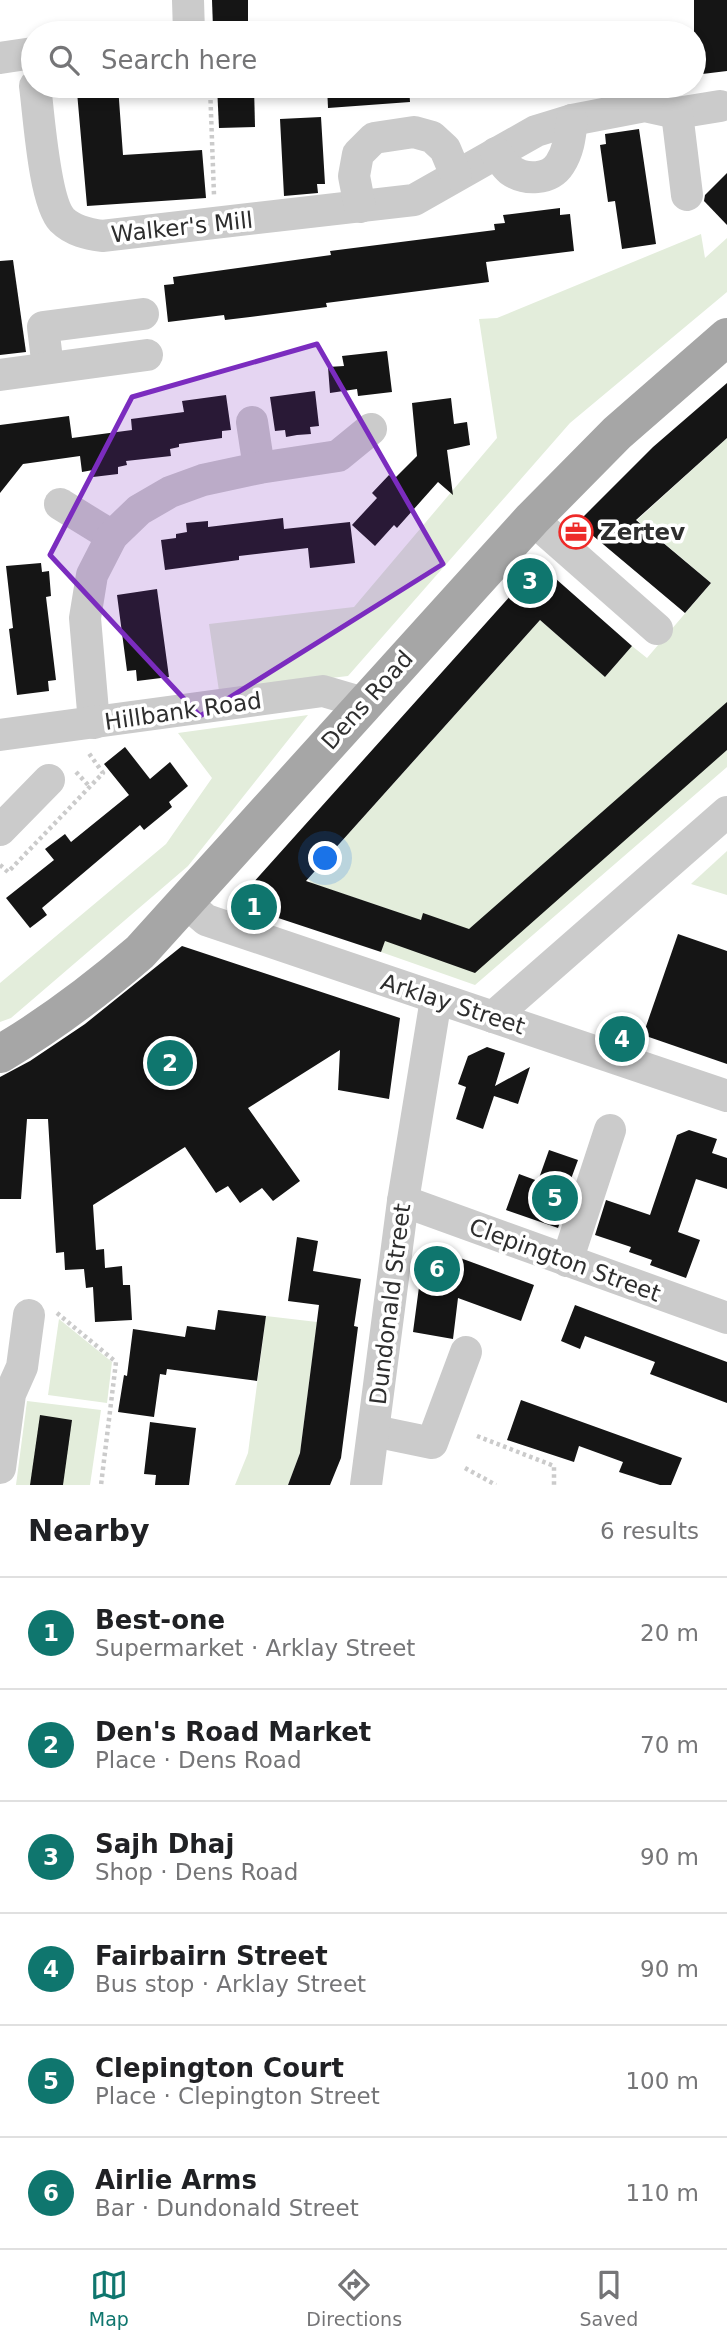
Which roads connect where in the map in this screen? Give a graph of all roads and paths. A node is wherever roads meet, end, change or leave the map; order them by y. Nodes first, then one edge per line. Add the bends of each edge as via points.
1 (188, 0) edge
2 (189, 21) edge
3 (37, 98) edge
4 (210, 98) edge
5 (720, 106) dead end
6 (677, 113) junction
7 (572, 121) junction
8 (496, 153) junction
9 (456, 175) junction
10 (687, 195) dead end
11 (360, 207) junction
12 (214, 224) junction
13 (143, 314) dead end
14 (727, 337) edge
15 (147, 355) dead end
16 (48, 368) junction
17 (0, 375) edge
18 (253, 422) dead end
19 (371, 429) dead end
20 (259, 468) junction
21 (60, 504) dead end
22 (532, 519) junction
23 (112, 536) junction
24 (657, 629) dead end
25 (363, 704) junction
26 (94, 723) junction
27 (0, 735) edge
28 (49, 780) dead end
29 (727, 812) edge
30 (0, 830) edge
31 (184, 901) junction
32 (436, 999) junction
33 (493, 1017) junction
34 (0, 1054) edge
35 (727, 1096) edge
36 (610, 1130) dead end
37 (404, 1201) junction
38 (567, 1261) junction
39 (41, 1312) joint
40 (727, 1318) edge
41 (466, 1352) dead end
42 (374, 1431) junction
43 (477, 1436) dead end
44 (0, 1468) edge
45 (465, 1468) dead end
46 (101, 1485) edge
47 (366, 1485) edge
48 (496, 1485) edge
49 (554, 1485) edge

1 - 2 street
3 - 12 street, Walker's Mill via 50,199 62,220 80,232 102,236
4 - 12 path
5 - 6 street, Walker's Mill
6 - 7 street, Walker's Mill via 645,106
6 - 10 street
7 - 8 street, Walker's Mill via 536,131
7 - 8 street via 569,147 559,166 545,176 526,178 509,170
8 - 9 street, Walker's Mill
9 - 11 street, Walker's Mill via 414,200
9 - 11 street via 445,149 432,137 414,132 374,138 358,154 354,176
11 - 12 street, Walker's Mill
13 - 16 street via 43,327
14 - 22 main road, Dens Road via 617,433
15 - 16 street
16 - 17 street
18 - 20 street
19 - 20 street via 338,456
20 - 23 street via 170,492 139,510
21 - 23 street
22 - 24 street
22 - 25 main road, Dens Road
23 - 26 street via 92,575 85,618
25 - 26 street, Hillbank Road via 323,691
25 - 31 main road, Dens Road
26 - 27 street, Hillbank Road
28 - 30 street
29 - 33 street
31 - 32 street, Arklay Street via 206,920
31 - 34 main road, Dens Road via 140,951 93,993
32 - 33 street, Arklay Street
32 - 37 street, Dundonald Street
33 - 35 street, Arklay Street
36 - 38 street
37 - 38 street, Clepington Street
37 - 42 street, Dundonald Street
38 - 40 street, Clepington Street
39 - 44 street via 9,1394
39 - 46 path via 116,1362
41 - 42 street via 432,1443
42 - 47 street, Dundonald Street
43 - 49 path via 554,1466
45 - 48 path

